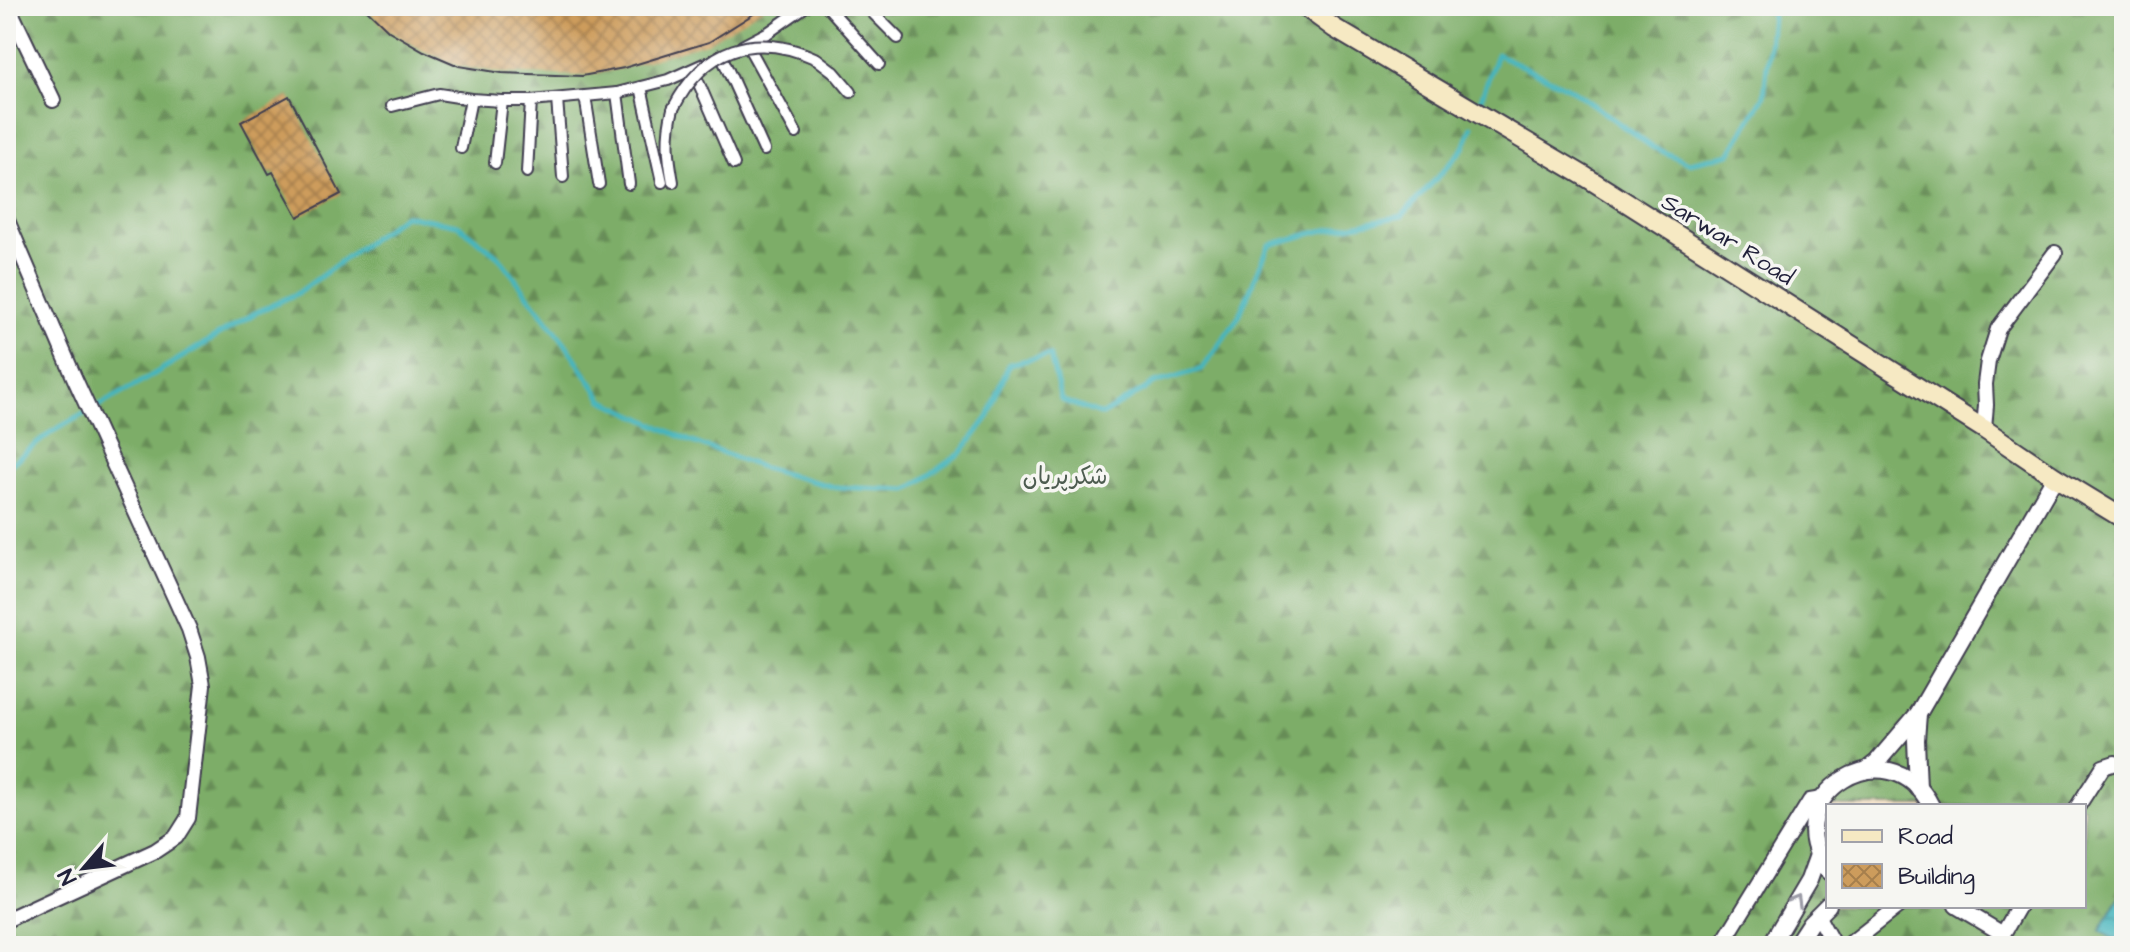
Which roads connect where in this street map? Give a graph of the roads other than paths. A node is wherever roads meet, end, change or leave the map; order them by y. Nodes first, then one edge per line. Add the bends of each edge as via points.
1 (8, 6) edge
2 (806, 6) edge
3 (827, 6) edge
4 (866, 6) edge
5 (1304, 6) edge
6 (898, 38) dead end
7 (747, 44) junction
8 (721, 55) junction
9 (879, 64) dead end
10 (692, 70) junction
11 (641, 87) junction
12 (851, 92) dead end
13 (617, 93) junction
14 (585, 96) junction
15 (471, 99) junction
16 (557, 99) junction
17 (53, 100) dead end
18 (502, 101) junction
19 (531, 101) junction
20 (392, 106) dead end
21 (796, 133) dead end
22 (461, 148) dead end
23 (764, 150) dead end
24 (495, 163) dead end
25 (734, 164) dead end
26 (527, 172) dead end
27 (563, 177) dead end
28 (599, 184) dead end
29 (629, 184) dead end
30 (6, 218) edge
31 (2055, 253) dead end
32 (1984, 429) junction
33 (2055, 477) junction
34 (2124, 519) edge
35 (1918, 714) junction
36 (2124, 767) edge
37 (1867, 770) junction
38 (1918, 788) junction
39 (1822, 799) junction
40 (1930, 804) edge
41 (2079, 804) edge
42 (1818, 855) junction
43 (1826, 868) edge
44 (1895, 908) edge
45 (1959, 908) edge
46 (2018, 908) edge
47 (1822, 910) edge
48 (6, 920) edge
49 (2000, 940) edge
50 (1721, 946) edge
51 (1770, 946) edge
52 (1795, 946) edge
53 (1834, 946) edge
54 (1847, 946) edge

1 - 17 street
2 - 7 street
3 - 9 street
4 - 6 street
5 - 32 main road, Sarwar Road
7 - 8 street
7 - 21 street
8 - 10 street
8 - 23 street
10 - 11 street
10 - 25 street
11 - 12 street, bridge via 667,182 673,109 697,73 733,50 797,50 834,72
11 - 13 street
13 - 14 street
13 - 29 street
14 - 16 street
14 - 28 street
15 - 18 street
15 - 20 street via 439,94
15 - 22 street
16 - 19 street
16 - 27 street
18 - 19 street
18 - 24 street
19 - 26 street
30 - 48 street via 189,629 203,685 188,818 176,837
31 - 32 street via 1998,329 1988,361
32 - 33 main road, Sarwar Road
33 - 34 main road, Sarwar Road
33 - 35 street
35 - 37 street
35 - 38 street
36 - 41 street via 2103,767
37 - 38 street via 1900,775
37 - 39 street via 1841,779
38 - 40 street
39 - 42 street via 1814,827
39 - 50 street via 1810,801
42 - 43 street
51 -> 42 street
44 - 54 street
45 - 49 street
46 - 49 street
47 - 52 street
47 - 53 street

